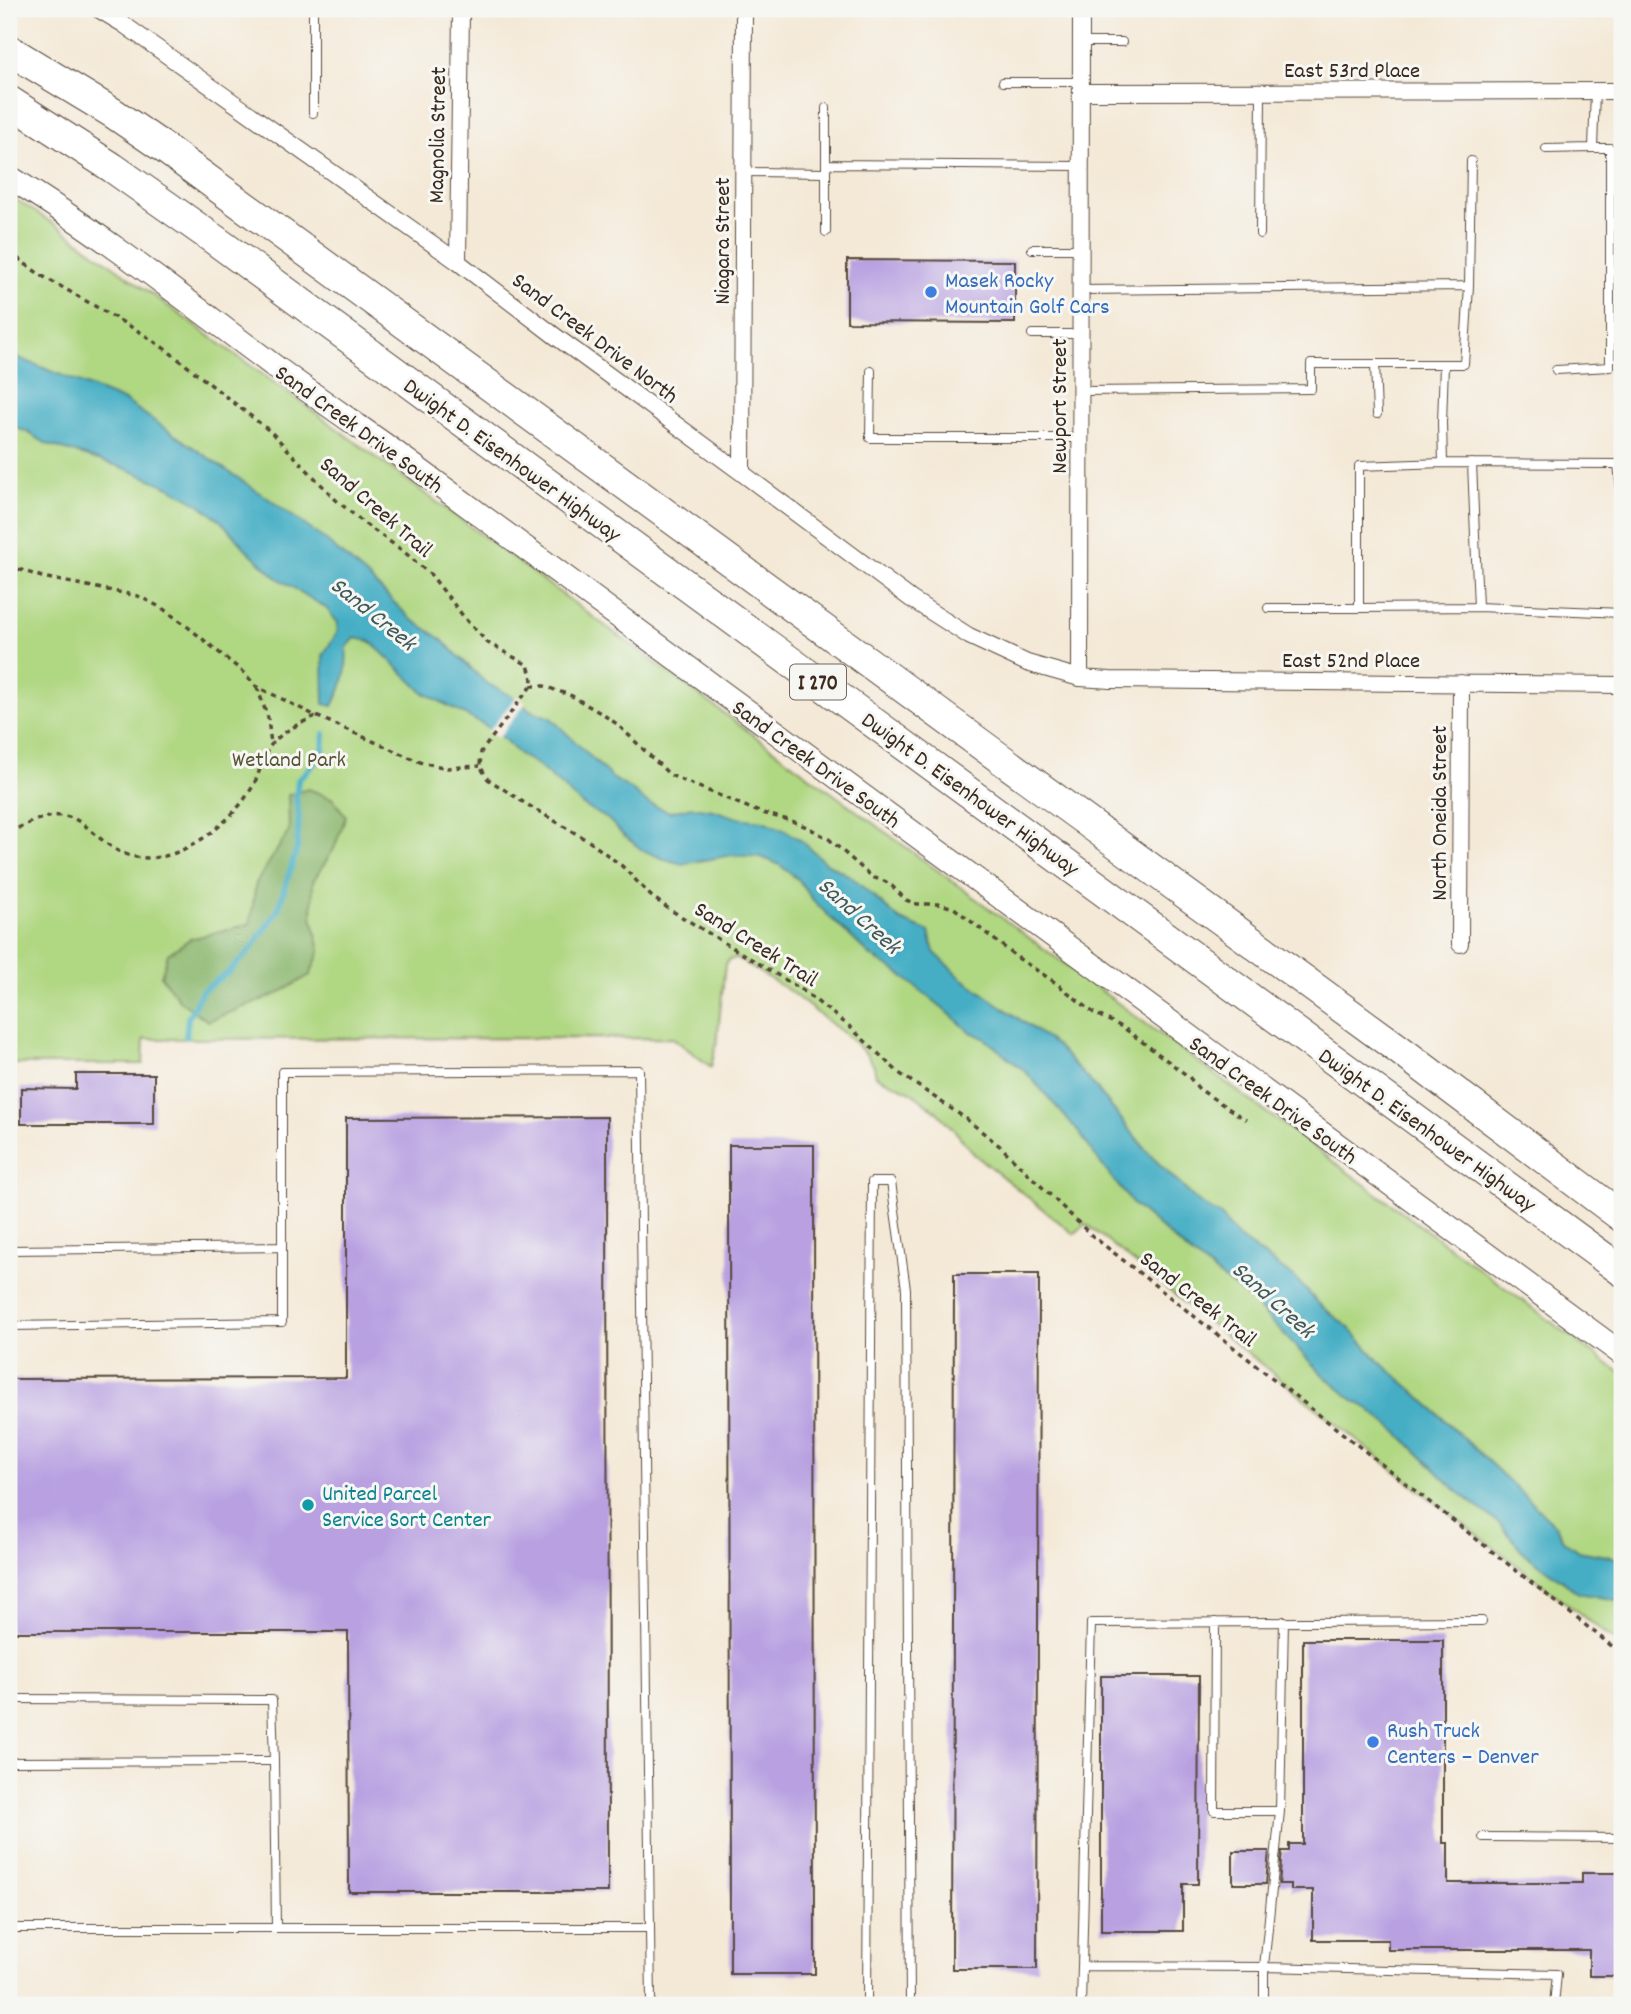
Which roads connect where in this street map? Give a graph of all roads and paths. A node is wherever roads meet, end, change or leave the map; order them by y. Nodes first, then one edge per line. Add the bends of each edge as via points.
1 (98, 9) edge
2 (313, 9) edge
3 (461, 9) edge
4 (744, 9) edge
5 (1081, 9) edge
6 (1081, 42) junction
7 (1122, 42) dead end
8 (9, 50) edge
9 (1003, 82) dead end
10 (1081, 87) junction
11 (1595, 91) junction
12 (1622, 91) edge
13 (1261, 92) junction
14 (9, 102) edge
15 (826, 108) dead end
16 (313, 113) dead end
17 (1593, 148) junction
18 (1546, 149) dead end
19 (1471, 161) dead end
20 (1081, 166) junction
21 (826, 168) junction
22 (744, 172) junction
23 (9, 177) edge
24 (826, 232) dead end
25 (1260, 234) dead end
26 (1032, 249) dead end
27 (1081, 250) junction
28 (9, 252) edge
29 (458, 262) junction
30 (1469, 286) junction
31 (1081, 290) junction
32 (1032, 334) dead end
33 (1081, 334) junction
34 (1444, 364) junction
35 (1376, 365) junction
36 (1556, 370) dead end
37 (871, 371) dead end
38 (1080, 391) junction
39 (1377, 414) dead end
40 (1080, 438) junction
41 (1443, 463) junction
42 (1472, 463) junction
43 (743, 473) junction
44 (1622, 502) edge
45 (9, 566) edge
46 (1478, 607) junction
47 (1268, 608) dead end
48 (1360, 608) junction
49 (1622, 613) edge
50 (1080, 678) junction
51 (1461, 683) junction
52 (1622, 685) edge
53 (531, 686) junction
54 (257, 687) junction
55 (316, 716) junction
56 (271, 745) junction
57 (480, 766) junction
58 (239, 807) junction
59 (244, 811) dead end
60 (9, 833) edge
61 (1460, 944) dead end
62 (1246, 1120) dead end
63 (1622, 1217) edge
64 (282, 1247) junction
65 (9, 1250) edge
66 (1622, 1271) edge
67 (9, 1326) edge
68 (1622, 1354) edge
69 (1284, 1621) junction
70 (1482, 1621) dead end
71 (1215, 1622) junction
72 (1622, 1654) edge
73 (9, 1699) edge
74 (274, 1761) junction
75 (9, 1762) edge
76 (1280, 1811) junction
77 (1483, 1837) dead end
78 (1622, 1838) edge
79 (9, 1928) edge
80 (276, 1928) junction
81 (650, 1928) junction
82 (1082, 1966) junction
83 (1264, 1967) junction
84 (651, 2005) edge
85 (867, 2005) edge
86 (910, 2005) edge
87 (1081, 2005) edge
88 (1264, 2005) edge
89 (1554, 2005) edge

1 - 29 street, Sand Creek Drive North
2 - 16 lane
3 - 29 street, Magnolia Street
4 - 22 street, Niagara Street
5 - 6 street, Newport Street
6 - 7 lane
6 - 10 street, Newport Street
8 - 63 highway, Dwight D. Eisenhower Highway / I 270 via 167,150
9 - 10 lane
10 - 13 street, East 53rd Place
10 - 20 street, Newport Street
11 - 12 street, East 53rd Place
11 - 13 street, East 53rd Place
11 - 17 lane
13 - 25 lane
14 - 66 highway, Dwight D. Eisenhower Highway / I 270 via 215,240
15 - 21 lane
17 - 18 lane
17 - 36 lane via 1610,148 1610,367
19 - 30 lane
20 - 21 lane
20 - 27 street, Newport Street
21 - 22 lane
21 - 24 lane
22 - 43 street, Niagara Street
23 - 68 main road, Sand Creek Drive South via 107,241
26 - 27 lane
27 - 31 street, Newport Street
28 - 53 path, Sand Creek Trail via 168,351 271,432 335,500 431,575 488,643 528,665
29 - 43 street, Sand Creek Drive North
30 - 31 lane
30 - 34 lane via 1464,364
31 - 33 street, Newport Street
32 - 33 lane
33 - 38 street, Newport Street
34 - 35 lane
34 - 41 lane
35 - 38 lane via 1311,364 1311,389
35 - 39 lane
37 - 40 lane via 870,438
38 - 40 street, Newport Street
40 - 50 street, Newport Street
41 - 42 lane
41 - 48 lane via 1360,466
42 - 44 lane via 1618,464
42 - 46 lane
43 - 50 street, Sand Creek Drive North via 968,636 1027,663
45 - 54 path via 138,596 183,623
46 - 48 lane
46 - 49 lane
47 - 48 lane
50 - 51 street, East 52nd Place
51 - 52 street, East 52nd Place
51 - 61 street, North Oneida Street
53 - 57 path via 481,752
53 - 62 path via 572,696 602,714 670,775 829,839 906,900 954,908
54 - 55 path
54 - 56 path
55 - 56 path
55 - 57 path via 420,762 447,768
56 - 58 path
57 - 72 path, Sand Creek Trail via 488,779 622,866 651,896 768,967 849,1026 898,1073 1001,1147 1090,1234
58 - 59 path
58 - 60 path via 194,844 160,858 118,852 78,820 65,817 37,820
64 - 65 lane
64 - 67 lane via 282,1322
64 - 81 lane via 282,1072 639,1070
69 - 70 lane
69 - 71 lane
69 - 76 lane
71 - 76 lane via 1213,1811
71 - 82 lane via 1091,1623
73 - 74 lane via 272,1700
74 - 75 lane
74 - 80 lane
76 - 83 lane
77 - 78 lane
79 - 80 lane
80 - 81 lane
81 - 84 lane
82 - 83 lane
82 - 87 lane
83 - 88 lane
83 - 89 lane via 1557,1974
85 - 86 lane via 872,1182 891,1182 906,1289

